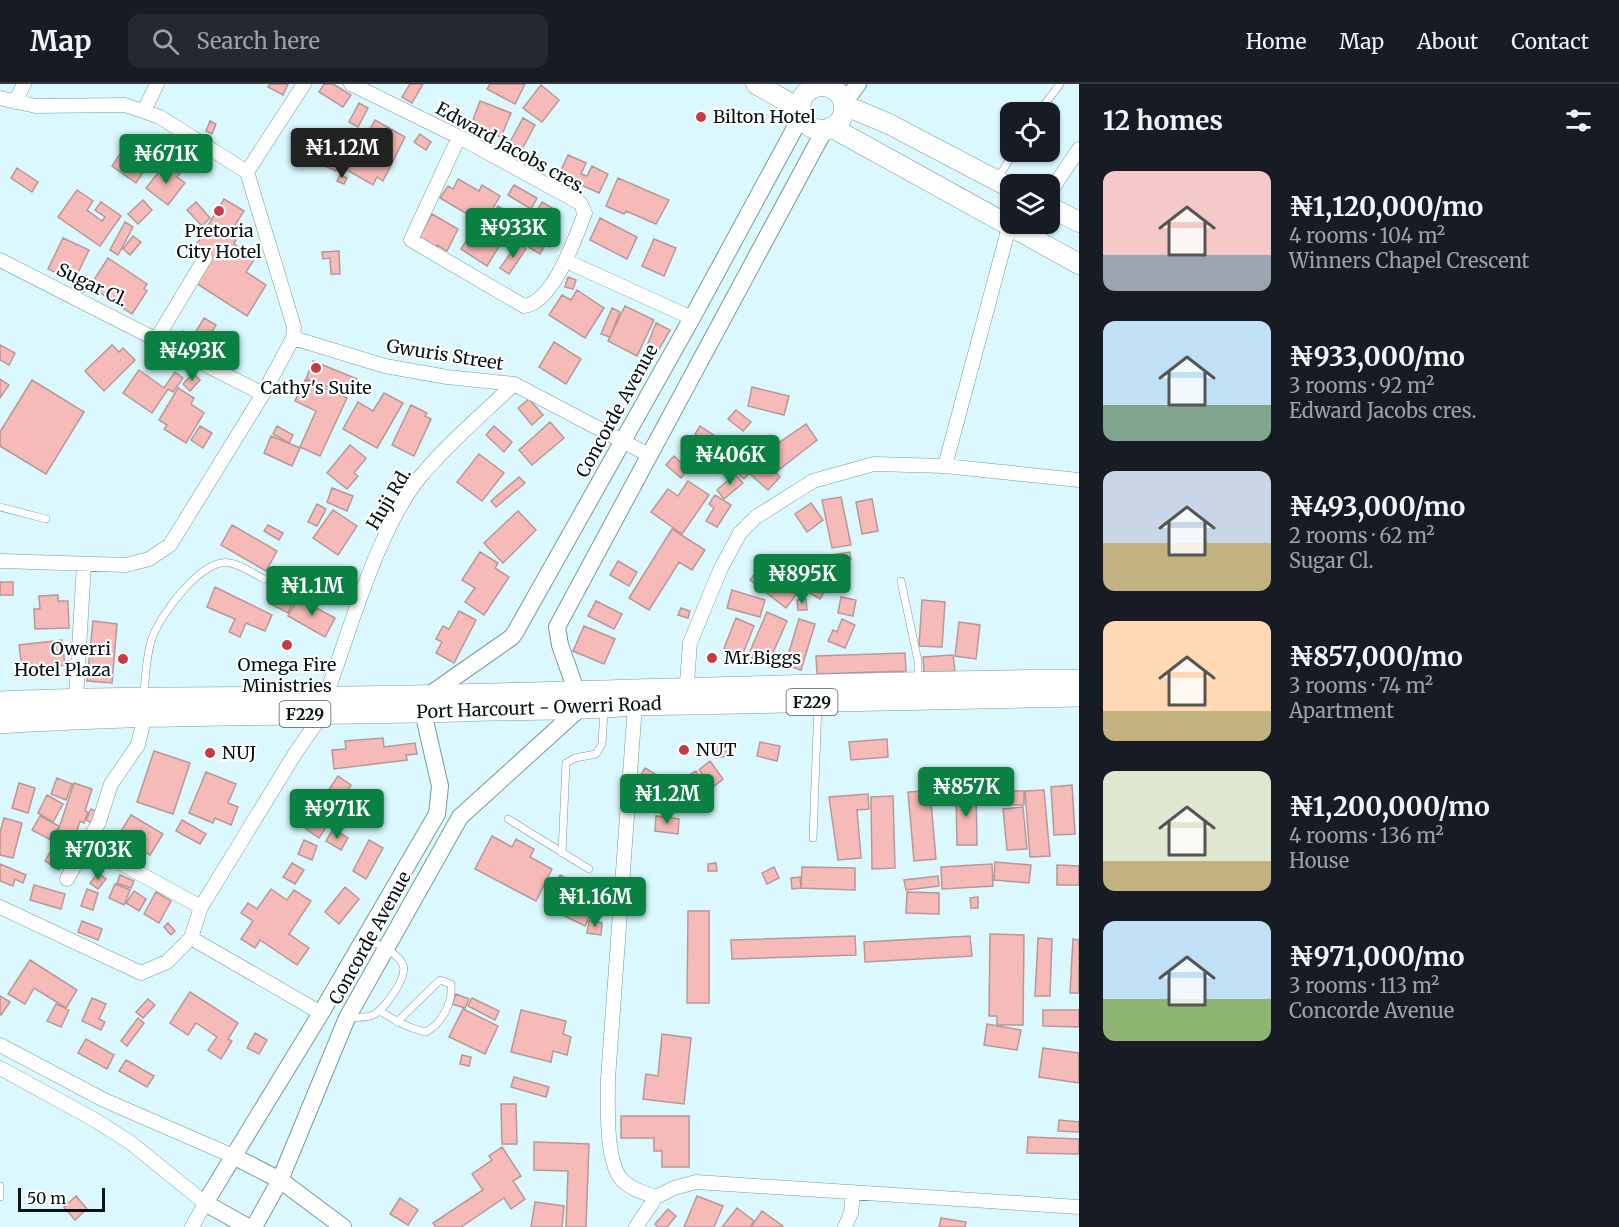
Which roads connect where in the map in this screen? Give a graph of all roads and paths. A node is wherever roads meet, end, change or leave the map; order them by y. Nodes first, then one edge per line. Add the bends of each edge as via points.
1 (24, 84) edge
2 (157, 84) edge
3 (304, 84) edge
4 (351, 84) edge
5 (756, 84) edge
6 (858, 84) edge
7 (1060, 84) edge
8 (815, 85) edge
9 (0, 98) edge
10 (15, 102) junction
11 (1046, 102) edge
12 (844, 105) junction
13 (144, 111) junction
14 (801, 112) junction
15 (828, 128) junction
16 (459, 137) junction
17 (1079, 149) edge
18 (247, 172) junction
19 (1060, 177) edge
20 (1000, 182) edge
21 (1060, 212) edge
22 (1000, 222) edge
23 (1079, 222) edge
24 (1007, 234) edge
25 (1022, 234) edge
26 (205, 258) dead end
27 (0, 260) edge
28 (566, 261) junction
29 (1079, 264) edge
30 (692, 318) junction
31 (157, 338) junction
32 (293, 338) junction
33 (514, 384) junction
34 (263, 394) junction
35 (622, 442) junction
36 (649, 455) junction
37 (945, 466) junction
38 (1079, 480) edge
39 (0, 507) edge
40 (46, 519) dead end
41 (0, 561) edge
42 (84, 565) junction
43 (264, 579) dead end
44 (901, 581) dead end
45 (1079, 681) edge
46 (918, 682) junction
47 (1079, 696) edge
48 (686, 697) junction
49 (76, 698) junction
50 (578, 701) junction
51 (818, 701) junction
52 (0, 702) edge
53 (426, 703) junction
54 (325, 704) junction
55 (635, 705) junction
56 (144, 707) junction
57 (604, 707) junction
58 (0, 723) edge
59 (508, 819) dead end
60 (813, 838) dead end
61 (562, 853) junction
62 (104, 854) dead end
63 (589, 869) dead end
64 (67, 879) dead end
65 (0, 907) edge
66 (201, 907) junction
67 (191, 938) junction
68 (365, 938) junction
69 (385, 948) junction
70 (380, 1011) junction
71 (321, 1013) junction
72 (347, 1018) junction
73 (397, 1022) junction
74 (0, 1045) edge
75 (0, 1068) edge
76 (234, 1156) junction
77 (280, 1180) junction
78 (0, 1186) edge
79 (853, 1193) junction
80 (0, 1197) edge
81 (656, 1197) junction
82 (205, 1203) junction
83 (1079, 1208) edge
84 (192, 1227) edge
85 (248, 1227) edge
86 (254, 1227) edge
87 (343, 1227) edge
88 (636, 1227) edge
89 (844, 1227) edge

1 - 10 street
2 - 13 street
3 - 18 street
4 - 16 street, Edward Jacobs cres.
5 - 14 main road
6 - 12 street
7 - 11 lane
8 - 12 main road via 832,88
8 - 14 main road via 804,96
9 - 10 street
10 - 13 street via 36,106 125,105
12 - 15 main road via 838,123
12 - 20 main road
13 - 18 street via 189,133
14 - 15 main road via 811,126
14 - 30 street, Concorde Avenue
15 - 22 main road
15 - 36 street
16 - 28 street, Edward Jacobs cres. via 580,203 585,213
16 - 28 street, Edward Jacobs cres. via 411,240 524,306 542,296
17 - 19 street
18 - 32 street via 294,327
21 - 23 main road
24 - 37 street
25 - 29 main road
26 - 31 street
27 - 31 street, Sugar Cl.
28 - 30 street
30 - 35 street, Concorde Avenue
31 - 34 street, Sugar Cl.
32 - 33 street, Gwuris Street via 385,366
32 - 34 street
33 - 35 street, Gwuris Street
33 - 54 street, Huji Rd. via 428,470 403,502 378,553
34 - 42 street via 170,545 149,559 126,565
35 - 36 street, Gwuris Street
35 - 53 street, Concorde Avenue via 512,637
36 - 50 street via 557,627
37 - 38 street
37 - 48 street via 874,464 813,481 756,518 740,533 690,643
39 - 40 lane
41 - 42 street
42 - 49 street
43 - 56 lane via 230,562 211,565 170,604 152,640
44 - 46 lane via 918,661
45 - 46 main road, Port Harcourt - Owerri Road / F229
46 - 48 main road, Port Harcourt - Owerri Road / F229
47 - 51 main road, Port Harcourt - Owerri Road / F229
48 - 50 main road, Port Harcourt - Owerri Road / F229
48 - 51 main road, Port Harcourt - Owerri Road / F229
48 - 55 main road, Port Harcourt - Owerri Road / F229
49 - 52 main road, Port Harcourt - Owerri Road / F229
49 - 56 main road, Port Harcourt - Owerri Road / F229
50 - 53 main road, Port Harcourt - Owerri Road / F229
50 - 57 main road, Port Harcourt - Owerri Road / F229
50 - 69 street, Concorde Avenue via 467,808
51 - 60 lane
53 - 54 main road, Port Harcourt - Owerri Road / F229
53 - 68 street, Concorde Avenue via 440,786 437,814
54 - 56 main road, Port Harcourt - Owerri Road / F229
54 - 66 street, Huji Rd.
55 - 57 main road, Port Harcourt - Owerri Road / F229
55 - 81 street via 608,1079 609,1131 615,1169 623,1181
56 - 58 main road, Port Harcourt - Owerri Road / F229
56 - 64 street via 134,752 111,784 99,822
57 - 61 lane via 602,744 596,754 566,763
59 - 61 lane
61 - 63 lane
62 - 66 street
65 - 67 street via 141,973 167,962
66 - 67 street, Huji Rd.
67 - 71 street
68 - 69 lane
68 - 71 street, Concorde Avenue
69 - 70 lane via 403,965 403,973
69 - 72 street, Concorde Avenue
70 - 72 lane
70 - 73 lane
71 - 76 street, Concorde Avenue
72 - 77 street, Concorde Avenue
73 - 73 lane via 426,1032 435,1027 452,994 451,984 440,980
74 - 76 street via 104,1100
75 - 82 street via 131,1143
76 - 77 street
76 - 82 street, Concorde Avenue
77 - 86 street, Concorde Avenue
77 - 87 street
78 - 80 lane
79 - 81 street via 696,1182
79 - 83 street
79 - 89 street via 851,1213
81 - 88 street
82 - 84 street, Concorde Avenue
82 - 85 street

